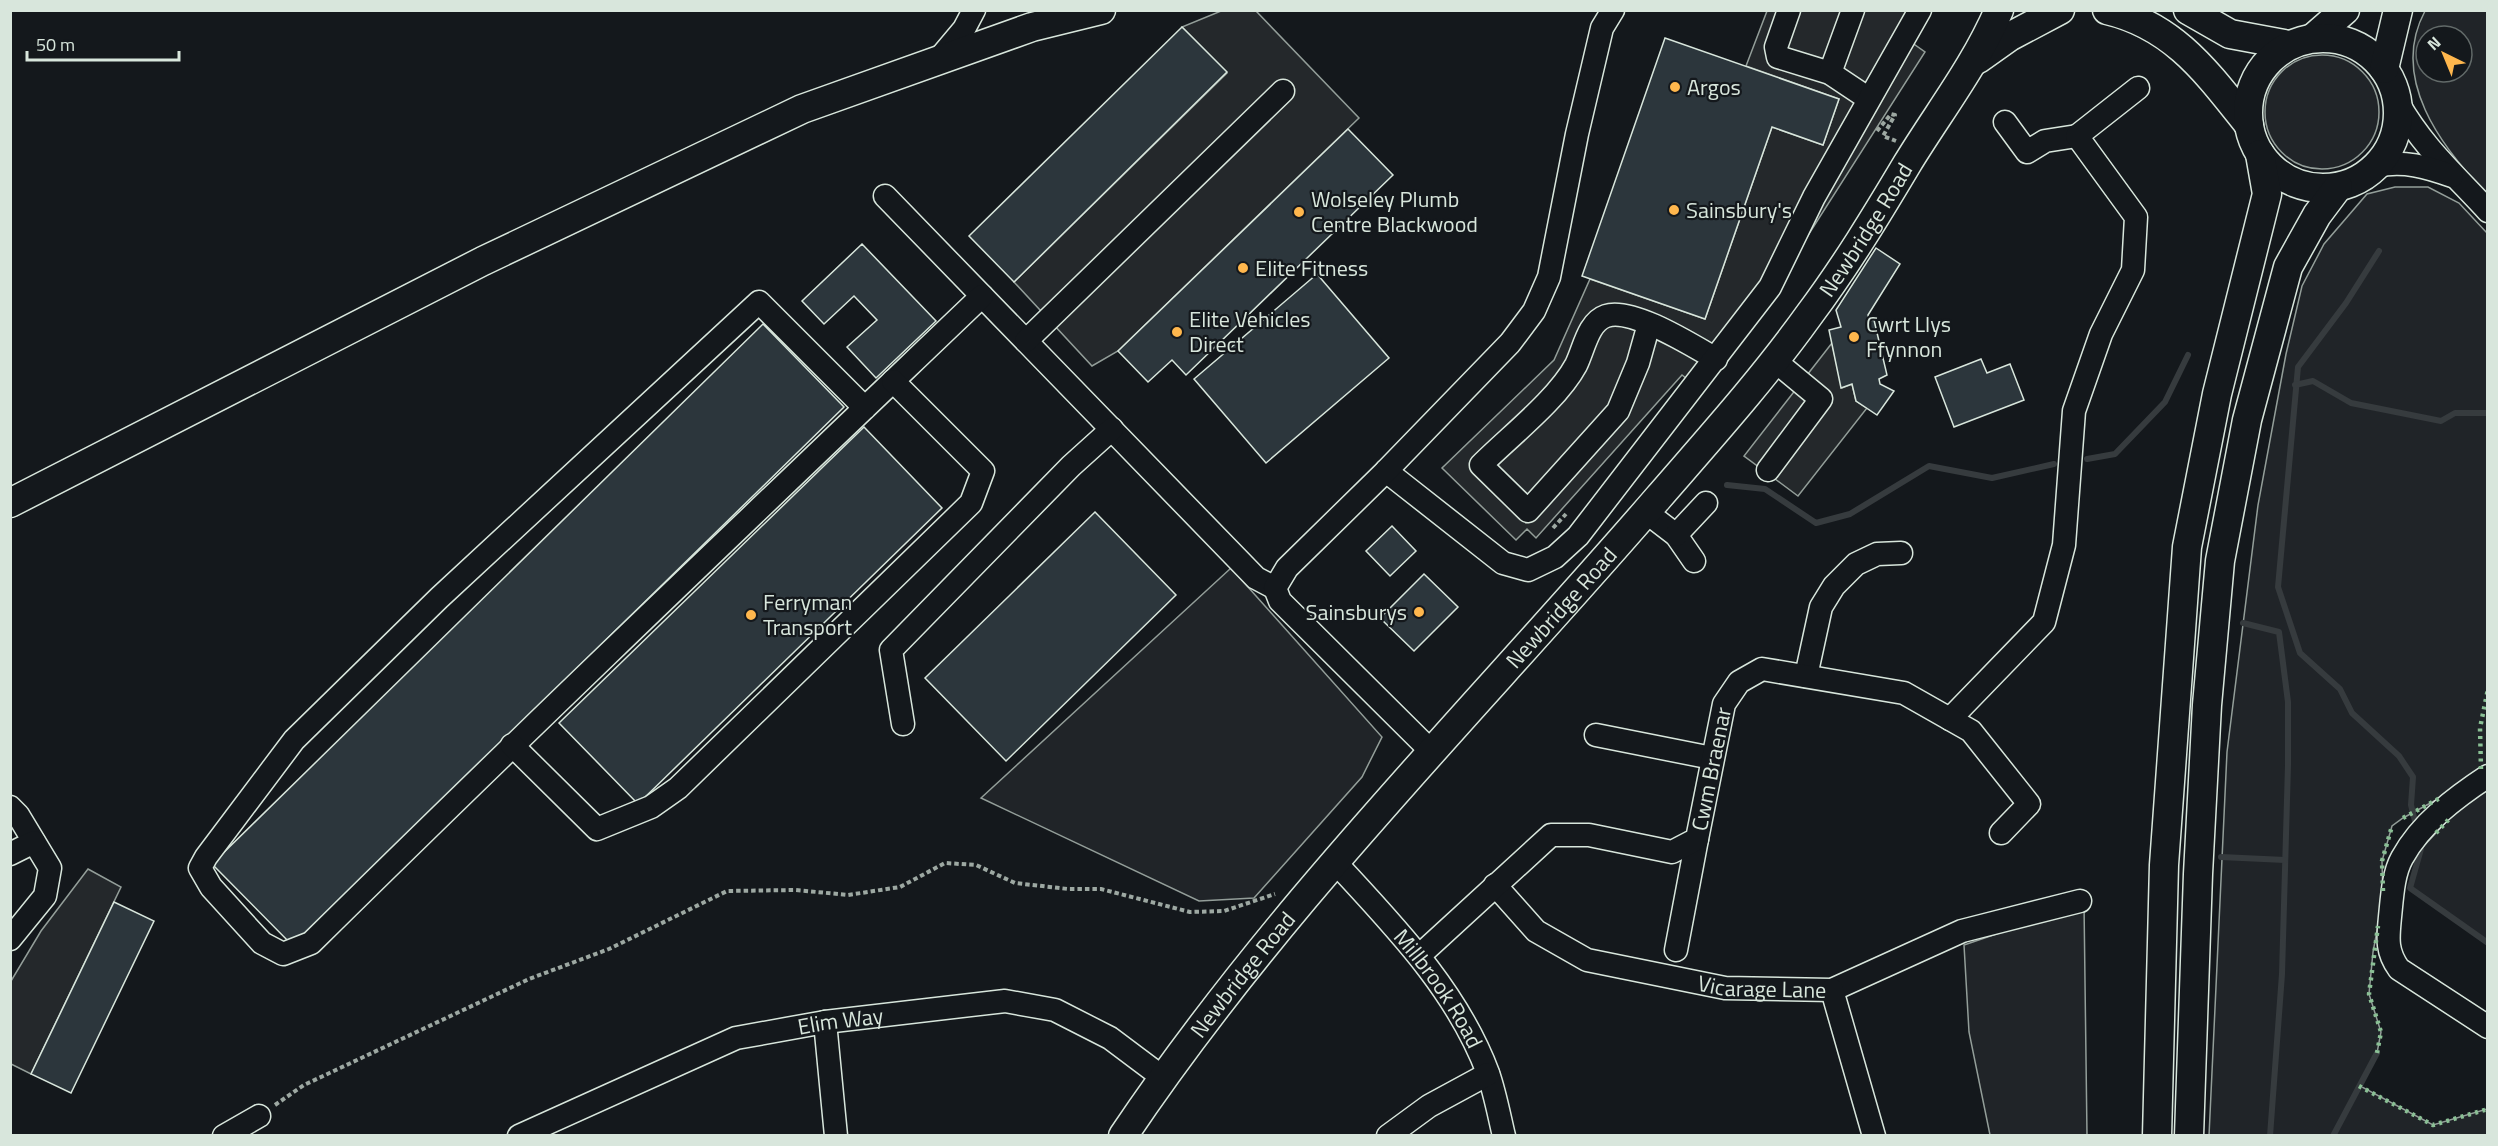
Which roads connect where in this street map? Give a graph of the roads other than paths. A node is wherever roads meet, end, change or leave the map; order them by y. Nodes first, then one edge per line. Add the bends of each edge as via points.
1 (974, 10) edge
2 (1101, 10) edge
3 (1613, 10) edge
4 (1789, 10) edge
5 (1853, 10) edge
6 (1920, 10) edge
7 (1999, 10) edge
8 (2060, 10) edge
9 (2108, 10) edge
10 (2188, 10) edge
11 (2344, 10) edge
12 (2398, 10) edge
13 (1039, 17) edge
14 (2301, 42) junction
15 (938, 60) junction
16 (1974, 62) junction
17 (2384, 69) junction
18 (1830, 73) junction
19 (2138, 88) dead end
20 (1283, 91) dead end
21 (1869, 99) junction
22 (2398, 103) junction
23 (2005, 122) dead end
24 (2249, 125) junction
25 (2077, 136) junction
26 (2260, 154) junction
27 (2377, 166) junction
28 (2453, 177) junction
29 (2338, 187) junction
30 (885, 196) dead end
31 (2487, 211) edge
32 (982, 296) junction
33 (1649, 324) junction
34 (1026, 341) junction
35 (1716, 359) junction
36 (1775, 361) junction
37 (893, 381) junction
38 (865, 408) junction
39 (1112, 429) junction
40 (1768, 470) dead end
41 (1386, 471) junction
42 (10, 503) edge
43 (1706, 503) dead end
44 (1646, 512) junction
45 (1676, 535) junction
46 (1901, 553) dead end
47 (1694, 561) dead end
48 (1275, 588) junction
49 (1806, 676) junction
50 (1950, 719) junction
51 (903, 724) dead end
52 (1596, 735) dead end
53 (512, 745) junction
54 (1432, 753) junction
55 (1712, 758) junction
56 (2487, 776) edge
57 (10, 807) edge
58 (2001, 833) dead end
59 (1697, 839) junction
60 (34, 842) junction
61 (10, 854) edge
62 (1335, 862) junction
63 (1495, 885) junction
64 (2080, 901) dead end
65 (10, 939) edge
66 (1676, 950) dead end
67 (1420, 955) junction
68 (1832, 990) junction
69 (825, 1022) junction
70 (2487, 1027) edge
71 (1488, 1074) junction
72 (1162, 1077) junction
73 (259, 1116) road end
74 (224, 1136) edge
75 (519, 1136) edge
76 (836, 1136) edge
77 (1123, 1136) edge
78 (1388, 1136) edge
79 (1504, 1136) edge
80 (1874, 1136) edge
81 (2157, 1136) edge
82 (2189, 1136) edge

1 - 15 street
2 - 13 main road
3 - 41 street via 1602,28 1549,277 1534,311 1510,343
4 - 18 street via 1776,47 1778,57
5 - 18 street
6 - 21 street
7 - 16 main road, Newbridge Road
8 - 16 main road, Newbridge Road via 2009,37
9 - 24 main road via 2164,33 2208,74
10 - 14 main road via 2230,34
11 - 14 main road
12 - 17 main road
13 - 15 main road
14 - 17 main road via 2343,40 2362,48
14 - 24 main road via 2275,56 2253,87 2248,105
15 - 42 main road via 802,109 759,129 483,261
16 - 36 main road, Newbridge Road via 1855,249
17 - 22 main road
18 - 21 street
19 - 25 street
20 - 34 street
21 - 35 street via 1814,197 1770,287
22 - 27 main road via 2398,126 2390,148
22 - 28 street
23 - 25 street via 2027,152 2045,141
24 - 26 main road
25 - 50 street via 2136,217 2133,270 2102,334 2074,411 2064,545 2044,622
26 - 29 main road via 2274,171 2294,182 2315,188
26 - 81 main road via 2267,194 2217,394 2187,547 2164,865
27 - 28 street via 2404,164
27 - 29 main road
28 - 31 street
29 - 82 main road via 2317,214 2288,267 2247,420 2220,561 2201,807
30 - 32 street
32 - 34 street
32 - 37 street
33 - 33 street via 1628,316 1608,315 1596,321 1575,366 1551,399 1481,465 1528,511 1618,411
33 - 35 street
34 - 39 street
35 - 41 street via 1578,536 1555,557 1528,570 1497,569
36 - 40 street via 1821,399
36 - 44 main road, Newbridge Road
37 - 38 street
37 - 53 street via 983,471 971,503 695,772 651,807 597,829
38 - 53 street
38 - 53 street via 759,302 439,598 294,740 200,868 211,887 262,943 283,954 311,943
39 - 48 street via 1256,578
39 - 51 street via 891,650
41 - 48 street via 1287,568
43 - 45 street
44 - 45 street
44 - 54 main road, Newbridge Road
45 - 47 street
46 - 49 street via 1877,554 1856,564 1834,586 1821,607
48 - 54 street via 1280,601
49 - 50 street, Cwm Braenar via 1904,693
49 - 55 street, Cwm Braenar via 1762,669 1739,682 1724,704
50 - 58 street, Cwm Braenar via 1971,731 2029,804
52 - 55 street
54 - 62 main road, Newbridge Road
55 - 59 street, Cwm Braenar
56 - 70 street via 2438,814 2401,859 2388,932 2390,956 2399,969
57 - 60 street
59 - 63 street, Cwm Braenar via 1672,852 1589,835 1551,835
59 - 66 street
60 - 61 street
60 - 65 street via 50,868 45,896
62 - 67 street, Millbrook Road
62 - 72 main road, Newbridge Road via 1245,968
63 - 67 street, Cwm Braenar
63 - 68 street, Vicarage Lane via 1536,931 1587,960 1725,988
64 - 68 street, Vicarage Lane via 1962,931
67 - 71 street, Millbrook Road via 1472,1037
68 - 80 street
69 - 72 street, Elim Way via 1005,1001 1055,1010 1110,1038
69 - 75 street, Elim Way via 736,1038
69 - 76 street
71 - 78 street via 1429,1106
71 - 79 street, Millbrook Road
72 - 77 main road, Newbridge Road
73 - 74 street

